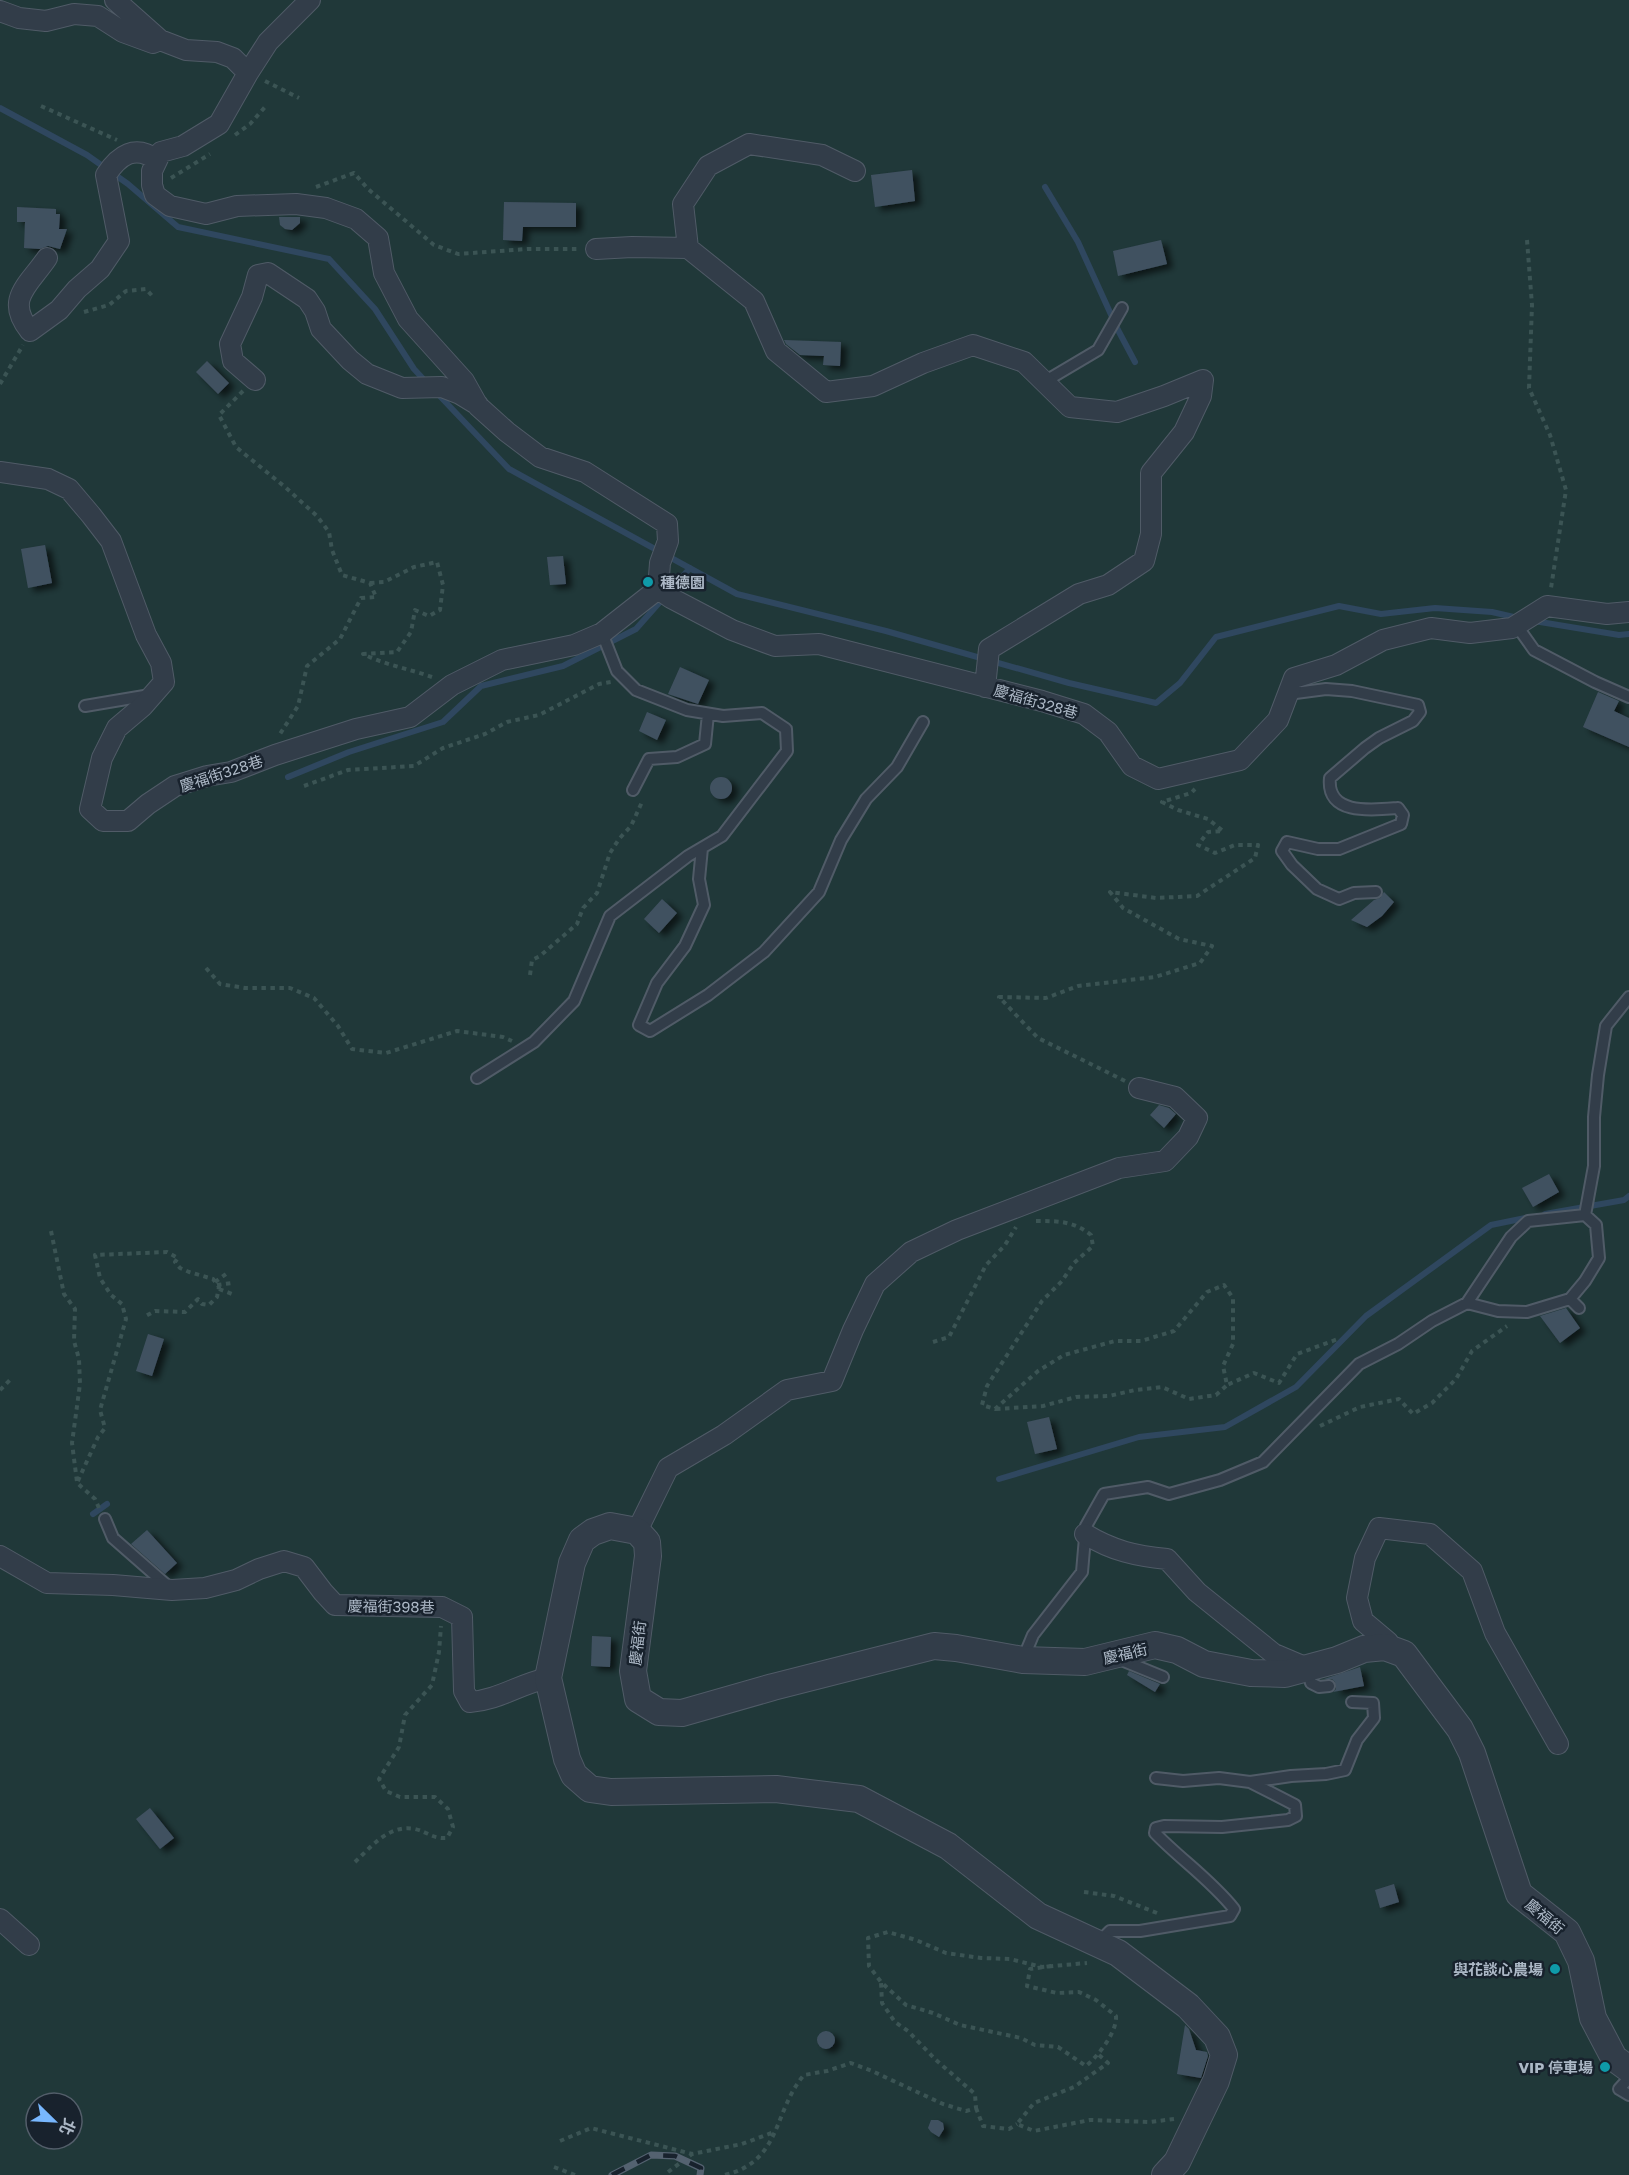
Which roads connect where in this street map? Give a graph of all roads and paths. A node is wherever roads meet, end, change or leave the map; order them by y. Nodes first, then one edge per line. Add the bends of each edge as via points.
1 (115, 0) edge
2 (310, 0) edge
3 (0, 11) edge
4 (160, 40) junction
5 (248, 73) junction
6 (299, 98) dead end
7 (41, 106) dead end
8 (152, 156) junction
9 (855, 171) dead end
10 (368, 189) dead end
11 (1527, 240) dead end
12 (688, 248) junction
13 (596, 249) joint
14 (47, 258) dead end
15 (154, 298) dead end
16 (1122, 308) dead end
17 (81, 313) dead end
18 (30, 331) junction
19 (255, 380) joint
20 (1044, 382) junction
21 (0, 384) edge
22 (478, 406) junction
23 (0, 472) edge
24 (370, 583) junction
25 (664, 593) junction
26 (1542, 610) junction
27 (1629, 612) edge
28 (1516, 626) junction
29 (602, 634) junction
30 (986, 679) junction
31 (626, 680) junction
32 (452, 685) junction
33 (1288, 694) junction
34 (153, 695) junction
35 (1629, 697) edge
36 (85, 706) dead end
37 (708, 714) junction
38 (923, 722) dead end
39 (263, 760) junction
40 (1211, 767) junction
41 (304, 786) dead end
42 (633, 789) dead end
43 (644, 797) dead end
44 (702, 848) junction
45 (1376, 892) dead end
46 (206, 968) dead end
47 (530, 975) dead end
48 (1629, 997) edge
49 (526, 1047) junction
50 (477, 1078) dead end
51 (1139, 1088) joint
52 (1585, 1215) junction
53 (1027, 1220) dead end
54 (1022, 1223) dead end
55 (51, 1231) dead end
56 (226, 1274) dead end
57 (232, 1283) dead end
58 (217, 1285) junction
59 (232, 1294) dead end
60 (1570, 1299) junction
61 (1467, 1303) junction
62 (1579, 1308) dead end
63 (1527, 1312) junction
64 (144, 1317) dead end
65 (1338, 1339) dead end
66 (933, 1342) dead end
67 (12, 1378) dead end
68 (1227, 1385) junction
69 (0, 1390) edge
70 (995, 1409) junction
71 (1295, 1431) junction
72 (77, 1483) junction
73 (95, 1499) dead end
74 (105, 1519) dead end
75 (637, 1531) junction
76 (1085, 1534) junction
77 (0, 1556) edge
78 (172, 1590) junction
79 (442, 1607) junction
80 (1391, 1649) junction
81 (1110, 1656) junction
82 (1023, 1660) junction
83 (1307, 1668) junction
84 (1163, 1677) dead end
85 (548, 1678) junction
86 (1329, 1686) dead end
87 (1352, 1702) dead end
88 (1558, 1744) dead end
89 (1155, 1778) dead end
90 (1251, 1782) junction
91 (355, 1862) dead end
92 (1084, 1892) dead end
93 (0, 1919) edge
94 (1183, 1925) junction
95 (1097, 1944) junction
96 (29, 1945) dead end
97 (1126, 1959) junction
98 (1051, 1966) junction
99 (881, 1982) junction
100 (1099, 2055) junction
101 (1629, 2069) edge
102 (1629, 2078) edge
103 (1629, 2095) edge
104 (975, 2108) junction
105 (1198, 2117) junction
106 (1017, 2124) junction
107 (775, 2131) junction
108 (560, 2141) dead end
109 (692, 2154) junction
110 (554, 2167) dead end
111 (668, 2172) dead end
112 (575, 2175) edge
113 (725, 2175) edge
114 (1166, 2175) edge

1 - 4 street
2 - 5 street via 268,42
3 - 4 street via 46,21 74,14 98,16 123,32 153,43
4 - 5 street via 186,50 217,52 233,58
5 - 6 path
5 - 8 street via 219,124 183,146
7 - 8 path
8 - 18 street via 130,153 110,169 119,241 100,269 59,310
8 - 22 street via 155,195 181,210 206,214 237,206 296,204 326,208 356,219 378,238 384,273 408,319 465,381
9 - 12 street via 822,155 749,144 708,166 683,204
10 - 13 path via 434,245 458,254
11 - 26 path via 1532,305 1529,388 1550,435 1566,490 1558,553
12 - 13 street
12 - 20 street via 754,301 776,351 826,392 873,386 973,345 1024,362
14 - 18 street via 18,301 20,319
15 - 17 path via 146,289 126,291 110,305
16 - 20 lane via 1098,350
18 - 21 path
19 - 22 street via 233,361 230,344 246,314 258,274 268,273 307,299 321,329 367,374 402,388 442,387
19 - 24 path via 219,415 236,447 316,516 329,532 342,575
20 - 30 street via 1070,406 1117,412 1203,380 1202,396 1184,432 1151,473 1151,534 1144,561 1108,585 1079,594 989,649
22 - 25 street via 540,457 585,472 667,524 668,541 660,563
23 - 34 street, 慶福街328巷 via 48,479 69,489 111,541 146,635 161,663 164,682
24 - 32 path via 384,582 414,567 437,562 443,585 440,610 429,616 415,610 411,632 397,652 363,654
24 - 39 path via 376,597 361,598 340,639 307,666 298,706
25 - 29 street, 慶福街328巷
25 - 30 street, 慶福街328巷 via 732,630 775,646 819,644
26 - 27 street
26 - 28 street, 慶福街328巷
28 - 33 street, 慶福街328巷 via 1470,633 1431,628 1383,640 1336,665 1294,678
28 - 35 lane via 1534,650
29 - 31 lane via 617,670
29 - 32 street, 慶福街328巷 via 574,645 502,660
30 - 40 street, 慶福街328巷 via 1084,714 1108,732 1132,766 1158,779
31 - 37 lane via 636,690 663,702
31 - 41 path via 599,684 539,715 507,722 443,748 414,766 348,770
32 - 39 street, 慶福街328巷 via 410,717 356,729
33 - 40 street, 慶福街328巷 via 1278,720 1239,760
33 - 45 lane via 1326,689 1352,691 1419,705 1420,712 1413,721 1379,738 1330,778 1329,788 1337,801 1366,810 1398,808 1403,815 1401,824 1339,849 1287,842 1282,851 1317,890 1339,900 1354,892
34 - 36 lane
34 - 39 street, 慶福街328巷 via 117,728 102,758 90,809 103,821 128,821 176,786
37 - 42 lane via 705,744 677,757 649,759
37 - 44 lane via 723,717 762,713 786,729 787,751 722,836
38 - 44 lane via 897,767 866,799 841,840 819,892 764,952 650,1031 639,1025 657,982 685,946 704,905 699,879
40 - 51 path via 1191,793 1162,802 1208,819 1223,831 1208,832 1198,845 1215,853 1235,844 1258,845 1256,858 1197,896 1156,898 1110,892 1123,908 1179,939 1212,946 1200,963 1155,977 1078,986 1046,998 999,997 1038,1038
43 - 47 path via 631,826 610,853 597,893 583,908 577,924 532,960
44 - 49 lane via 610,916 574,1001
46 - 49 path via 220,984 290,988 314,998 352,1049 386,1053 457,1031 503,1037
48 - 52 lane via 1606,1026 1594,1117 1594,1166
49 - 50 lane
51 - 75 street via 1175,1097 1197,1118 1188,1137 1165,1161 1119,1168 977,1222 911,1252 876,1284 832,1381 787,1390 724,1435 668,1468
52 - 60 lane via 1596,1225 1599,1258
52 - 61 lane via 1528,1221 1511,1237
53 - 70 path via 1068,1222 1081,1227 1091,1235 1093,1246 1042,1300 987,1386 982,1405
54 - 66 path via 986,1265 949,1337
55 - 72 path via 64,1294 75,1309 74,1341 80,1384 72,1443
56 - 58 path
57 - 58 path
58 - 59 path
58 - 64 path via 218,1297 209,1305 198,1299 185,1312 155,1311
58 - 72 path via 213,1279 180,1268 175,1262 178,1258 167,1252 94,1255 100,1278 122,1304 126,1319 100,1410 105,1428
60 - 62 lane
60 - 63 lane
61 - 63 lane via 1498,1311
61 - 71 lane via 1359,1365
63 - 71 path via 1472,1351 1456,1379 1432,1403 1413,1414 1399,1399 1360,1407 1308,1431
65 - 68 path via 1297,1354 1279,1383 1254,1373
67 - 69 path
68 - 70 path via 1216,1395 1189,1399 1162,1387 1076,1397 1043,1406
68 - 70 path via 1223,1366 1233,1344 1233,1298 1224,1285 1207,1292 1174,1331 1064,1355 1038,1371
71 - 76 lane via 1263,1462 1220,1480 1169,1494 1148,1487 1104,1494
72 - 73 path
74 - 78 lane via 113,1538
75 - 82 street, 慶福街 via 647,1542 648,1556 633,1671 638,1699 659,1712 682,1713 934,1646
75 - 85 street via 610,1526 582,1540 572,1563
76 - 82 lane via 1082,1572 1033,1635
76 - 83 street via 1100,1544 1132,1555 1167,1559 1197,1592 1274,1654
77 - 78 street, 慶福街398巷 via 46,1583
78 - 79 street, 慶福街398巷 via 205,1588 236,1580 284,1561 304,1567 335,1605
79 - 85 street, 慶福街398巷 via 462,1617 464,1691 470,1702 488,1701 529,1682
79 - 91 path via 432,1685 405,1715 399,1747 379,1779 386,1791 400,1797 435,1797 448,1809 453,1827 447,1838 435,1839 418,1830 398,1827
80 - 83 street, 慶福街 via 1364,1649
80 - 88 street via 1363,1621 1357,1598 1365,1558 1379,1528 1430,1534 1472,1571 1495,1633
80 - 101 street, 慶福街 via 1404,1654 1460,1729 1472,1753 1520,1894 1567,1932 1581,1961 1593,2018 1614,2058
81 - 82 street, 慶福街 via 1085,1662
81 - 83 street, 慶福街 via 1155,1646 1177,1650 1204,1664 1251,1673 1285,1674
81 - 84 lane
83 - 86 lane via 1311,1683
85 - 95 street via 567,1759 574,1775 590,1789 611,1792 776,1788 859,1799 948,1846 1038,1916
87 - 90 lane via 1373,1702 1374,1718 1358,1740 1345,1770
89 - 90 lane
90 - 94 lane via 1295,1805 1296,1816 1222,1827 1156,1828 1155,1833 1234,1909 1230,1916
92 - 94 path via 1114,1896
93 - 96 street
94 - 95 lane via 1110,1931
95 - 97 street
97 - 98 path
97 - 105 street via 1188,2006 1217,2037 1224,2055
98 - 99 path via 946,1953 888,1932 868,1938 869,1966
98 - 100 path via 1030,1969 1027,1986 1057,1994 1079,1992 1116,2016 1117,2023
99 - 100 path via 906,2005 960,2025 1058,2047 1086,2066
99 - 104 path via 882,2003 895,2022 975,2094
100 - 106 path via 1108,2063 1074,2087 1034,2103
102 - 103 lane via 1619,2089
104 - 106 path via 983,2126 1009,2129
104 - 107 path via 966,2111 943,2104 850,2063 804,2075 794,2087
105 - 106 path via 1150,2122 1090,2120 1035,2131
105 - 114 street via 1177,2162
107 - 109 path via 742,2144
107 - 113 path via 765,2150 751,2164
108 - 109 path via 591,2128
109 - 111 path
110 - 112 path

